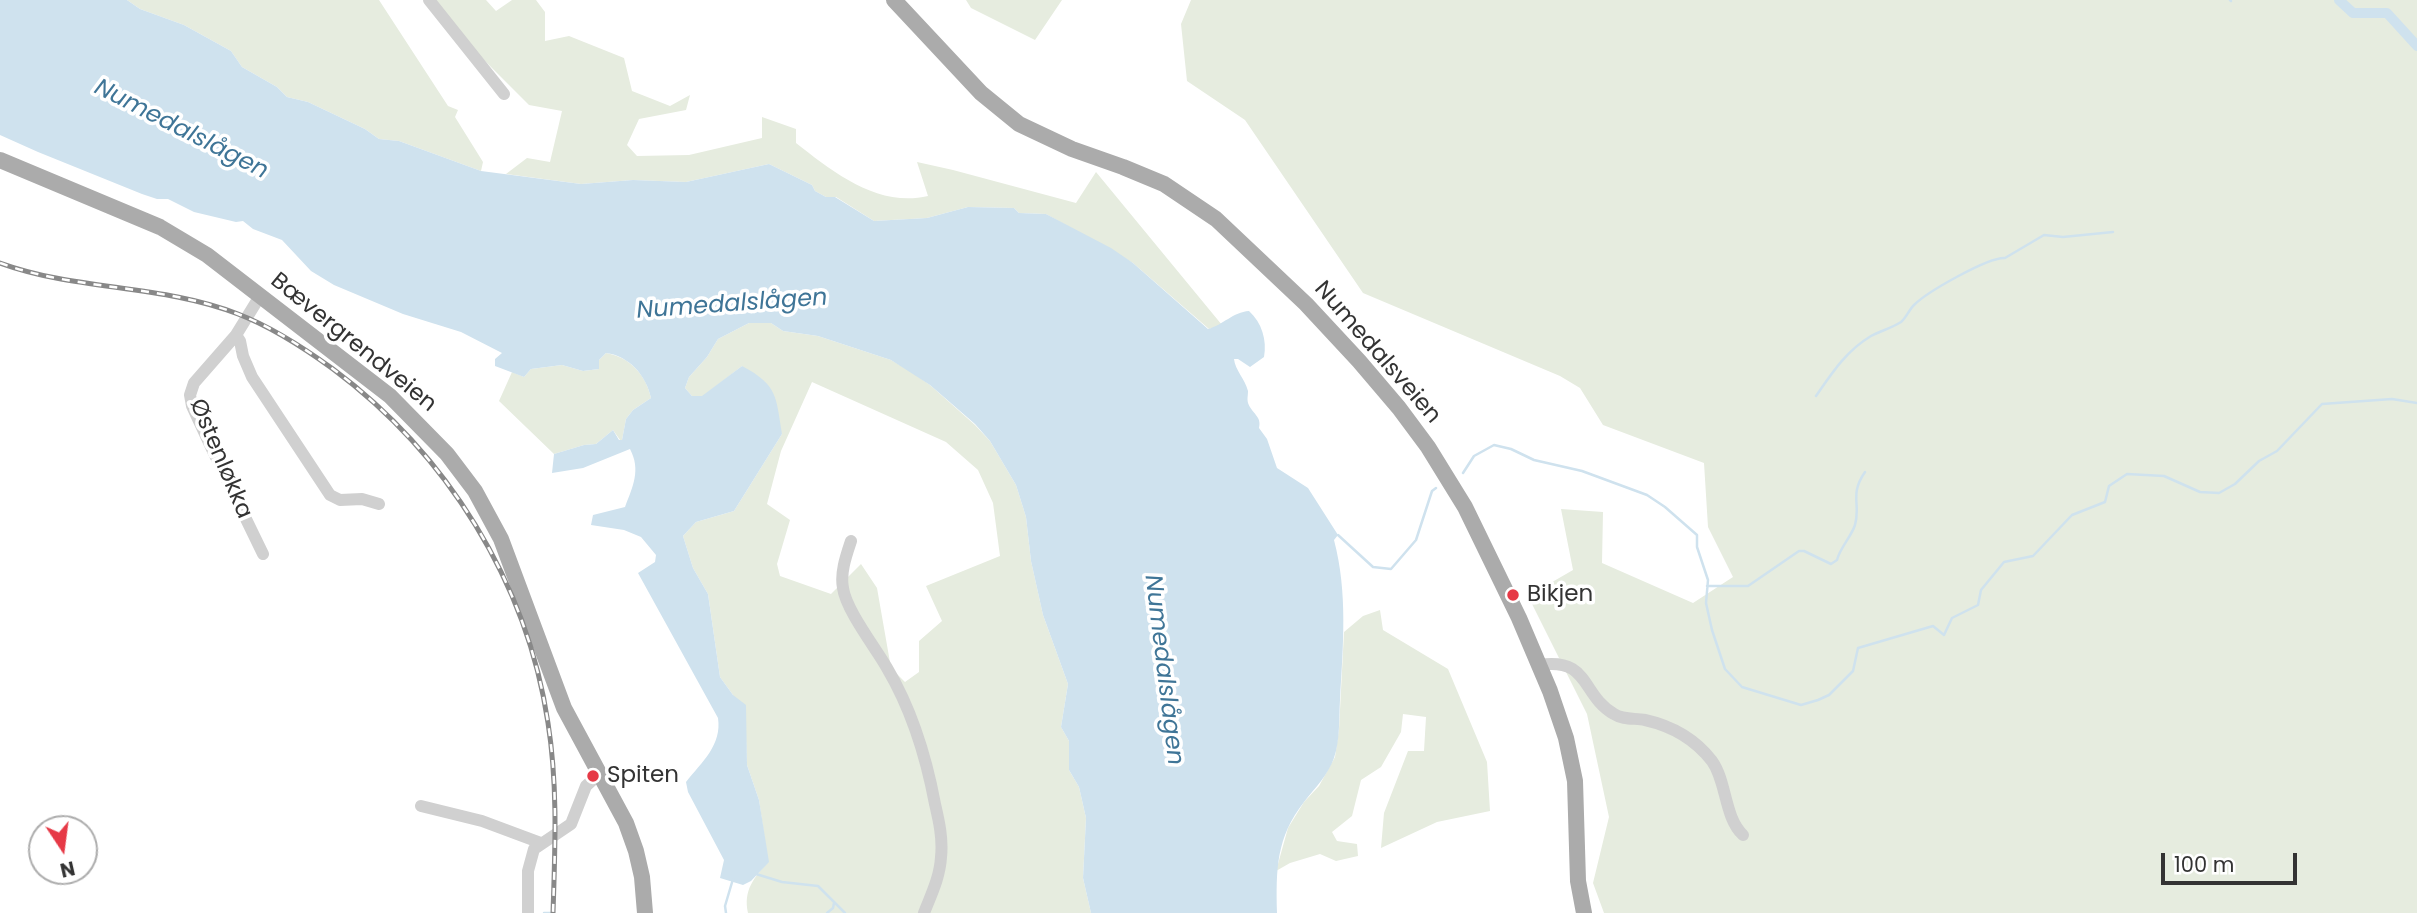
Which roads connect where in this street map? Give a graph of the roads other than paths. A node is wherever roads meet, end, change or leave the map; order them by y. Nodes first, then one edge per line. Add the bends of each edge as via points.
1 (429, 0) edge
2 (894, 0) edge
3 (505, 94) dead end
4 (0, 160) edge
5 (260, 296) junction
6 (236, 335) junction
7 (379, 504) dead end
8 (851, 541) dead end
9 (262, 554) dead end
10 (1539, 665) junction
11 (599, 774) junction
12 (421, 806) dead end
13 (1743, 835) dead end
14 (541, 843) junction
15 (528, 913) edge
16 (645, 913) edge
17 (924, 913) edge
18 (1584, 913) edge

1 - 3 street
2 - 10 main road, Numedalsveien via 1005,115 1045,138 1176,190 1224,225 1306,304 1399,408 1446,475 1497,570
4 - 5 main road, Bævergrendveien via 171,233
5 - 6 street, Østenløkka
5 - 11 main road, Bævergrendveien via 390,396 464,475 501,539 564,708
6 - 7 street via 252,377 330,495
6 - 9 street, Østenløkka via 194,383 191,400
8 - 17 street via 843,590 900,691 924,751 933,790 942,855
10 - 13 street via 1569,667 1617,716 1674,728 1694,743 1713,762
10 - 18 main road, Numedalsveien via 1572,764
11 - 14 street via 586,786 571,824
11 - 16 main road, Bævergrendveien via 636,851
12 - 14 street via 482,821
14 - 15 street via 529,863

